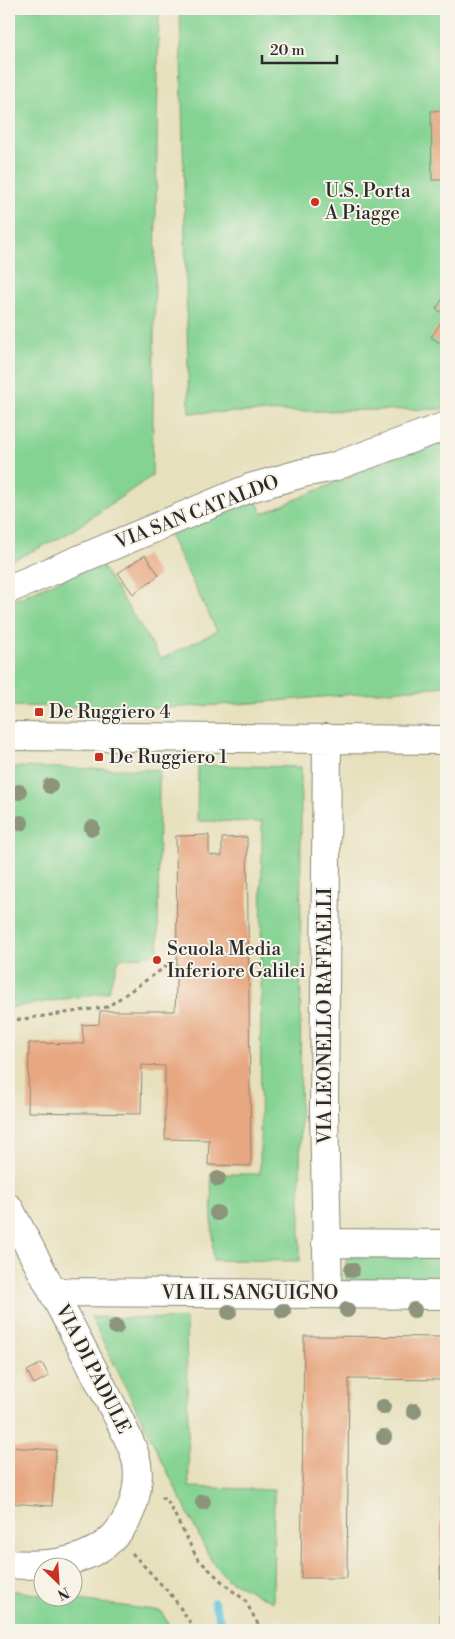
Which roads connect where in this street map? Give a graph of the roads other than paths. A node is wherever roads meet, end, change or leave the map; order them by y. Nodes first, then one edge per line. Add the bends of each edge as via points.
1 (446, 426) edge
2 (9, 589) edge
3 (9, 736) edge
4 (327, 738) junction
5 (446, 740) edge
6 (9, 1208) edge
7 (326, 1243) junction
8 (446, 1244) edge
9 (54, 1292) junction
10 (328, 1294) junction
11 (446, 1295) edge
12 (9, 1564) edge

1 - 2 street, VIA SAN CATALDO via 333,467 250,488
3 - 4 street
4 - 5 street
4 - 7 street, VIA LEONELLO RAFFAELLI
6 - 9 street, VIA DI PADULE
7 - 8 street
7 - 10 street, VIA LEONELLO RAFFAELLI
9 - 10 street, VIA IL SANGUIGNO
9 - 12 street, VIA DI PADULE via 135,1454 138,1466 136,1493 127,1520 101,1548 63,1563
10 - 11 street, VIA IL SANGUIGNO

